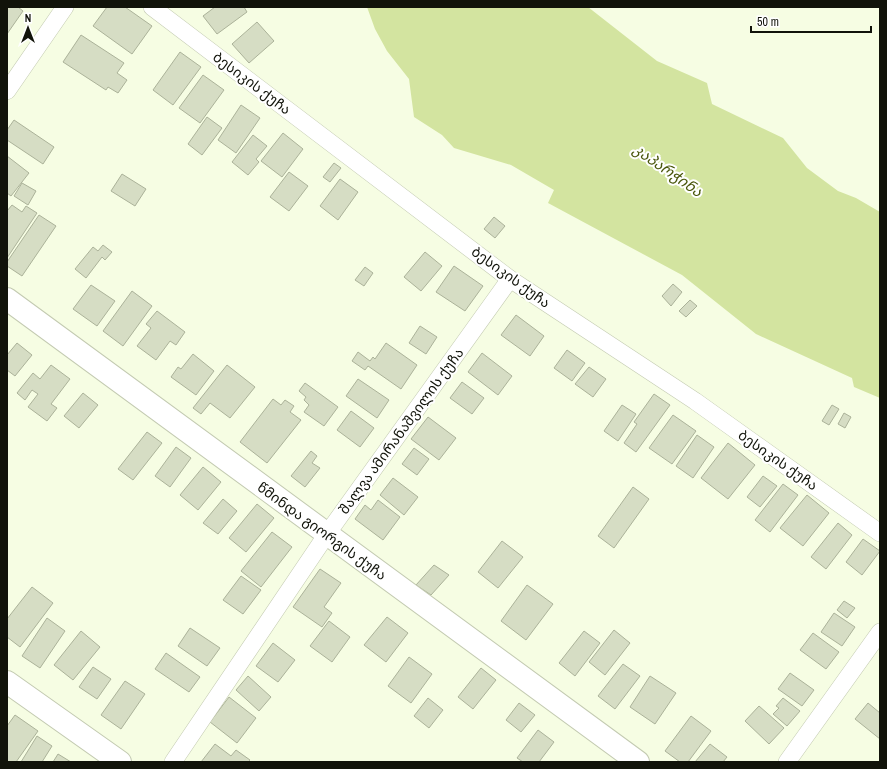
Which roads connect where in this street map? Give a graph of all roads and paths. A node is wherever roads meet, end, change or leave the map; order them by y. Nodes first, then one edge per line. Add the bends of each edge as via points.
1 (64, 7) edge
2 (152, 7) edge
3 (7, 91) edge
4 (510, 279) junction
5 (7, 299) edge
6 (880, 533) edge
7 (327, 534) junction
8 (880, 632) edge
9 (7, 682) edge
10 (120, 762) edge
11 (173, 762) edge
12 (638, 762) edge
13 (787, 762) edge

1 - 3 street
2 - 4 street, ბესიკის ქუჩა
4 - 6 street, ბესიკის ქუჩა via 695,401
4 - 7 street, შალვა ამირანაშვილის ქუჩა
5 - 7 main road, წმინდა გიორგის ქუჩა
7 - 11 street, შალვა ამირანაშვილის ქუჩა
7 - 12 main road, წმინდა გიორგის ქუჩა
8 - 13 street
9 - 10 main road

